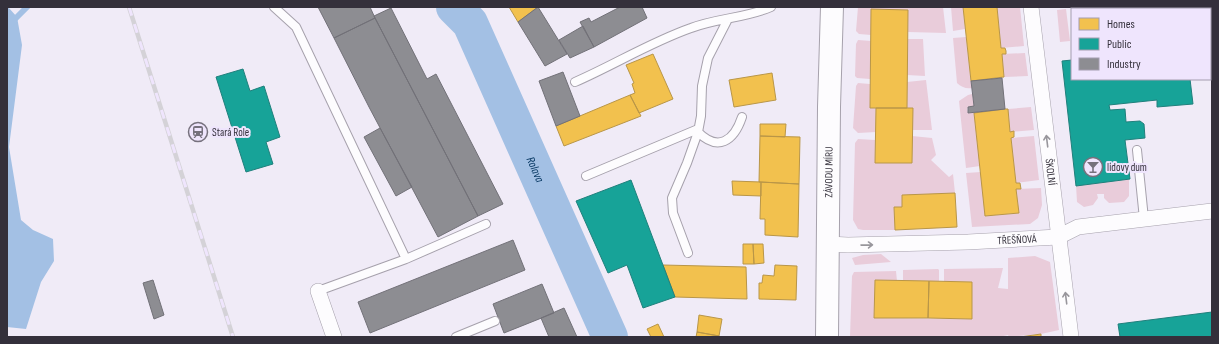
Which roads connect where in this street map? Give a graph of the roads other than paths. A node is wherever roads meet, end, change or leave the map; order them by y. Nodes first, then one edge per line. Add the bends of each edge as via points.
1 (274, 7) edge
2 (771, 7) edge
3 (832, 7) edge
4 (1031, 7) edge
5 (728, 19) junction
6 (575, 82) dead end
7 (742, 117) dead end
8 (698, 130) junction
9 (1137, 150) dead end
10 (586, 176) dead end
11 (1207, 211) edge
12 (1144, 219) junction
13 (486, 224) dead end
14 (1058, 237) junction
15 (828, 244) junction
16 (688, 253) dead end
17 (406, 259) junction
18 (318, 291) joint
19 (495, 321) dead end
20 (334, 337) edge
21 (456, 337) edge
22 (827, 337) edge
23 (1071, 337) edge

1 - 17 lane via 296,27
2 - 5 lane
3 - 15 main road, ZÁVODU MÍRU
14 -> 4 street, ŠKOLNÍ
5 - 6 lane via 673,35
5 - 8 lane via 708,58 702,86
7 - 8 lane via 731,139 724,142 709,141
8 - 10 lane
8 - 16 lane via 672,198 673,213
9 - 12 lane
11 - 12 street, TŘEŠŇOVÁ
12 - 14 street, TŘEŠŇOVÁ via 1078,227
13 - 17 lane
15 -> 14 street, TŘEŠŇOVÁ via 968,242
23 -> 14 street, ŠKOLNÍ
15 - 22 main road, ZÁVODU MÍRU
17 - 18 lane
18 - 20 street
19 - 21 lane

